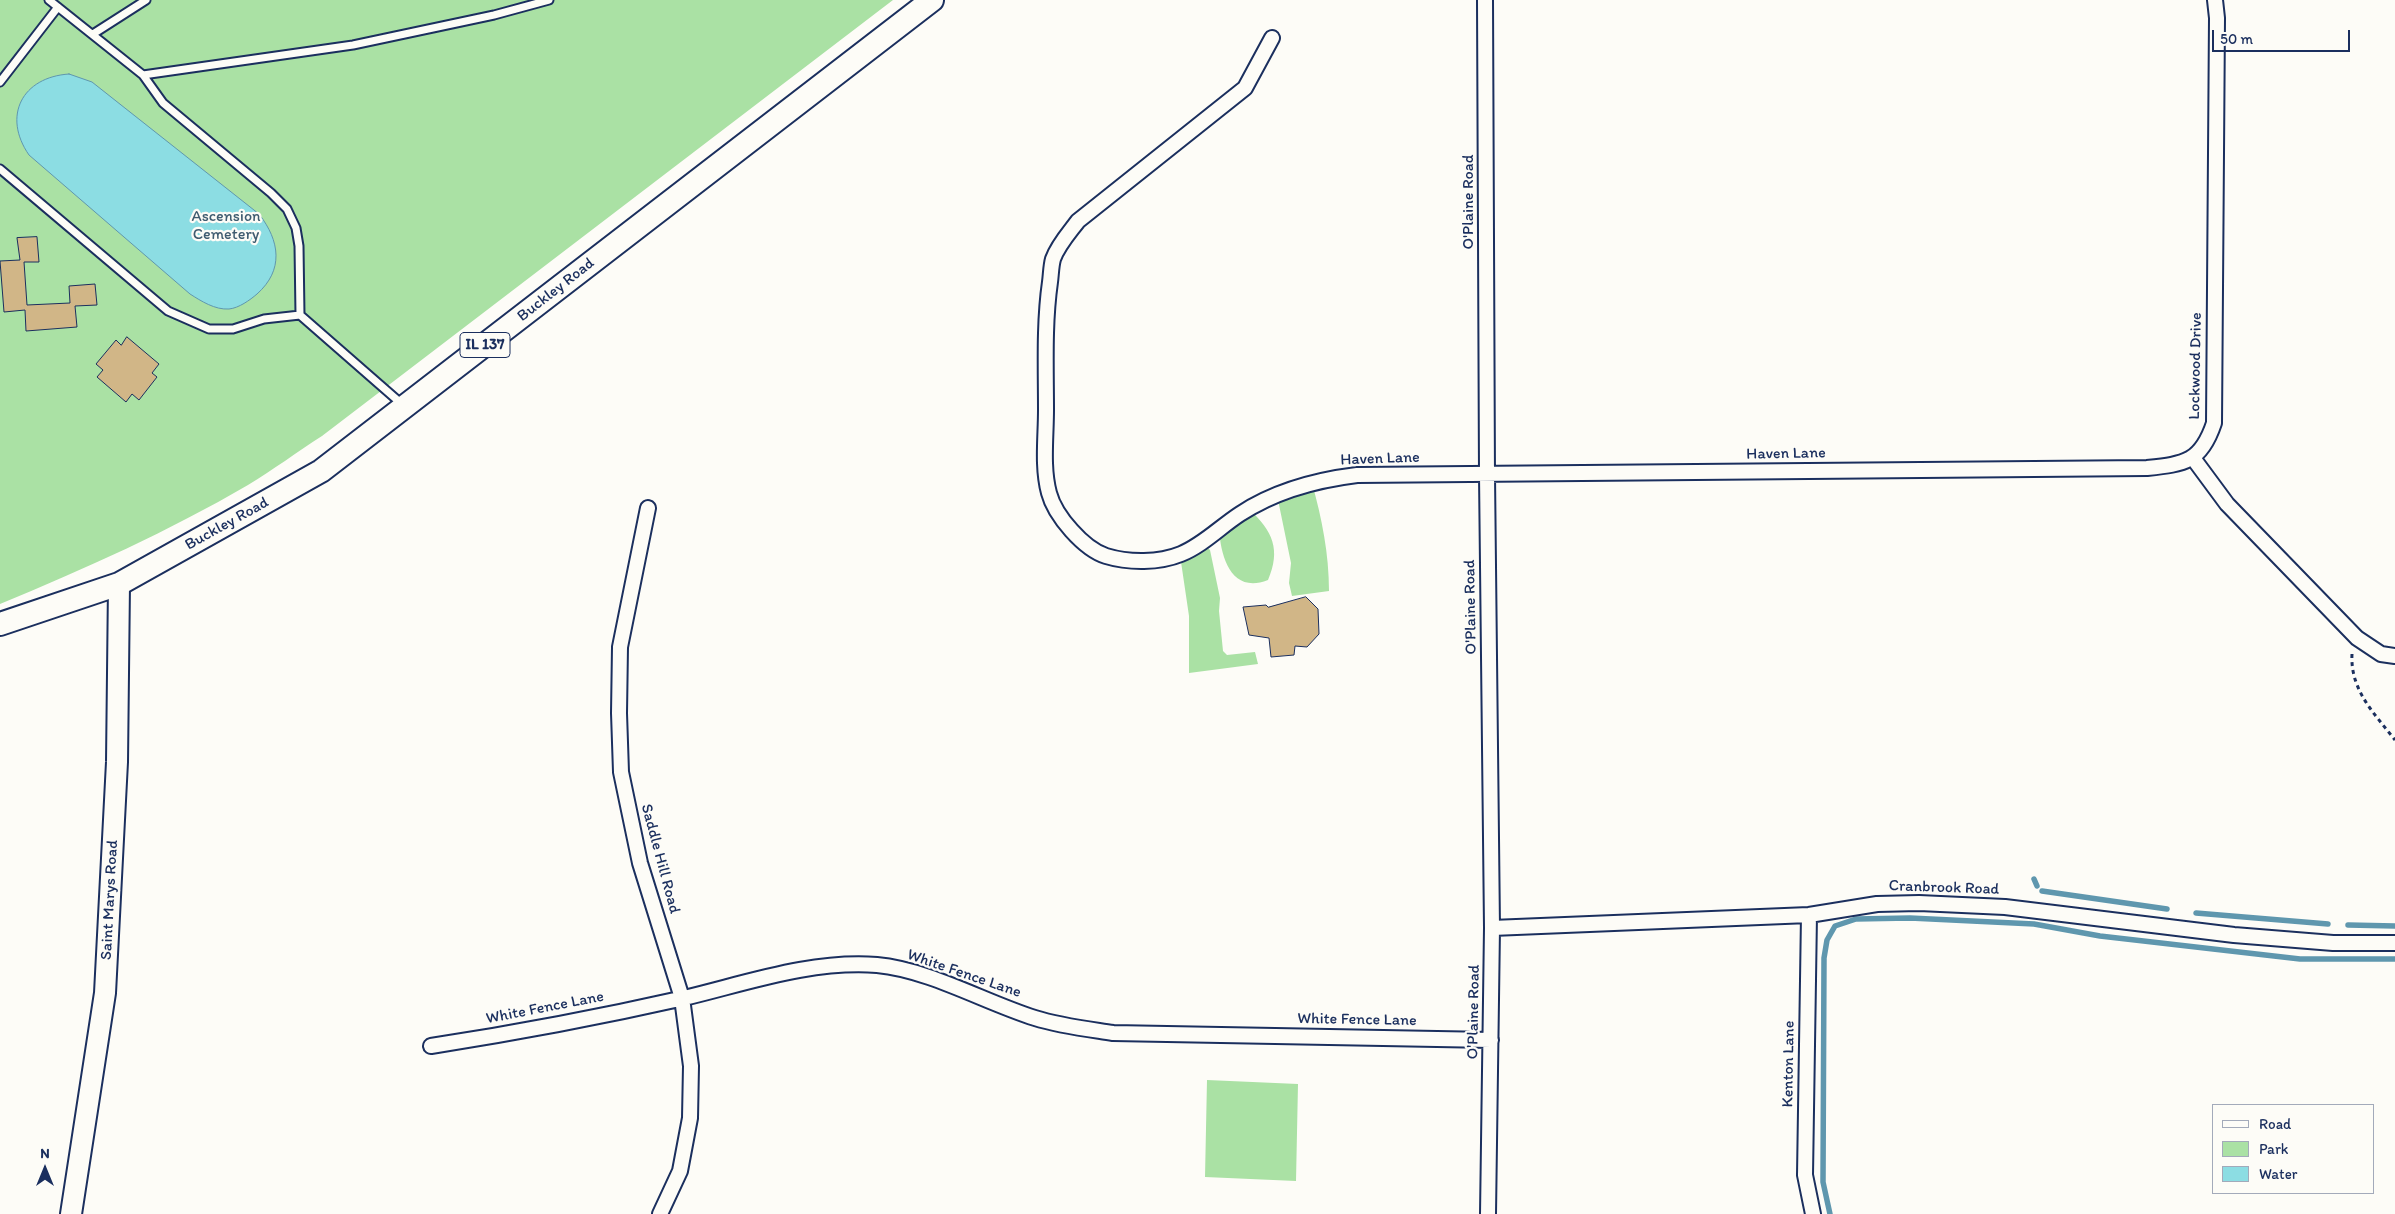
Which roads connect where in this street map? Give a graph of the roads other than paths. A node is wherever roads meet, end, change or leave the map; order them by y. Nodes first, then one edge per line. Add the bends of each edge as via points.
1 (49, 0) edge
2 (146, 0) edge
3 (549, 0) edge
4 (932, 0) edge
5 (1485, 0) edge
6 (2215, 0) edge
7 (58, 7) junction
8 (93, 34) junction
9 (1272, 38) dead end
10 (143, 75) junction
11 (0, 82) edge
12 (0, 170) edge
13 (300, 315) junction
14 (406, 407) junction
15 (2193, 458) junction
16 (1487, 475) junction
17 (648, 508) dead end
18 (119, 584) junction
19 (0, 624) edge
20 (2395, 656) edge
21 (1809, 915) junction
22 (1492, 928) junction
23 (2395, 943) edge
24 (682, 998) junction
25 (1491, 1040) junction
26 (430, 1046) dead end
27 (71, 1214) edge
28 (660, 1214) edge
29 (1488, 1214) edge
30 (1813, 1214) edge

1 - 7 lane
2 - 8 lane
3 - 10 lane via 354,45
4 - 14 main road, Buckley Road / IL 137
5 - 16 street, O'Plaine Road
6 - 15 street, Lockwood Drive via 2214,423 2207,444
7 - 8 lane
7 - 11 lane
8 - 10 lane
9 - 16 street, Haven Lane via 1245,88 1078,221 1053,259 1047,305 1046,466 1050,494 1061,518 1091,548 1106,556 1162,560 1182,554 1241,513 1289,489 1357,474
10 - 13 lane via 163,103 287,210 296,228 299,246
12 - 13 lane via 168,311 209,329 233,329 264,319
13 - 14 lane
14 - 18 main road, Buckley Road / IL 137 via 321,471
15 - 16 street, Haven Lane via 2174,465 2146,468
15 - 20 street via 2227,504 2357,638 2381,654
16 - 22 street, O'Plaine Road
17 - 24 street, Saddle Hill Road via 620,647 621,772 640,864
18 - 19 main road, Buckley Road / IL 137
18 - 27 main road, Saint Marys Road via 117,762 105,994
21 - 22 street, Cranbrook Road
21 - 23 street, Cranbrook Road via 1878,904 2005,907 2234,935 2333,943
21 - 30 street, Kenton Lane via 1805,1175
22 - 25 street, O'Plaine Road
24 - 25 street, White Fence Lane via 787,972 838,965 878,966 914,972 1036,1018 1113,1033
24 - 26 street, White Fence Lane
24 - 28 street, Saddle Hill Road via 691,1066 690,1118 680,1171
25 - 29 street, O'Plaine Road

